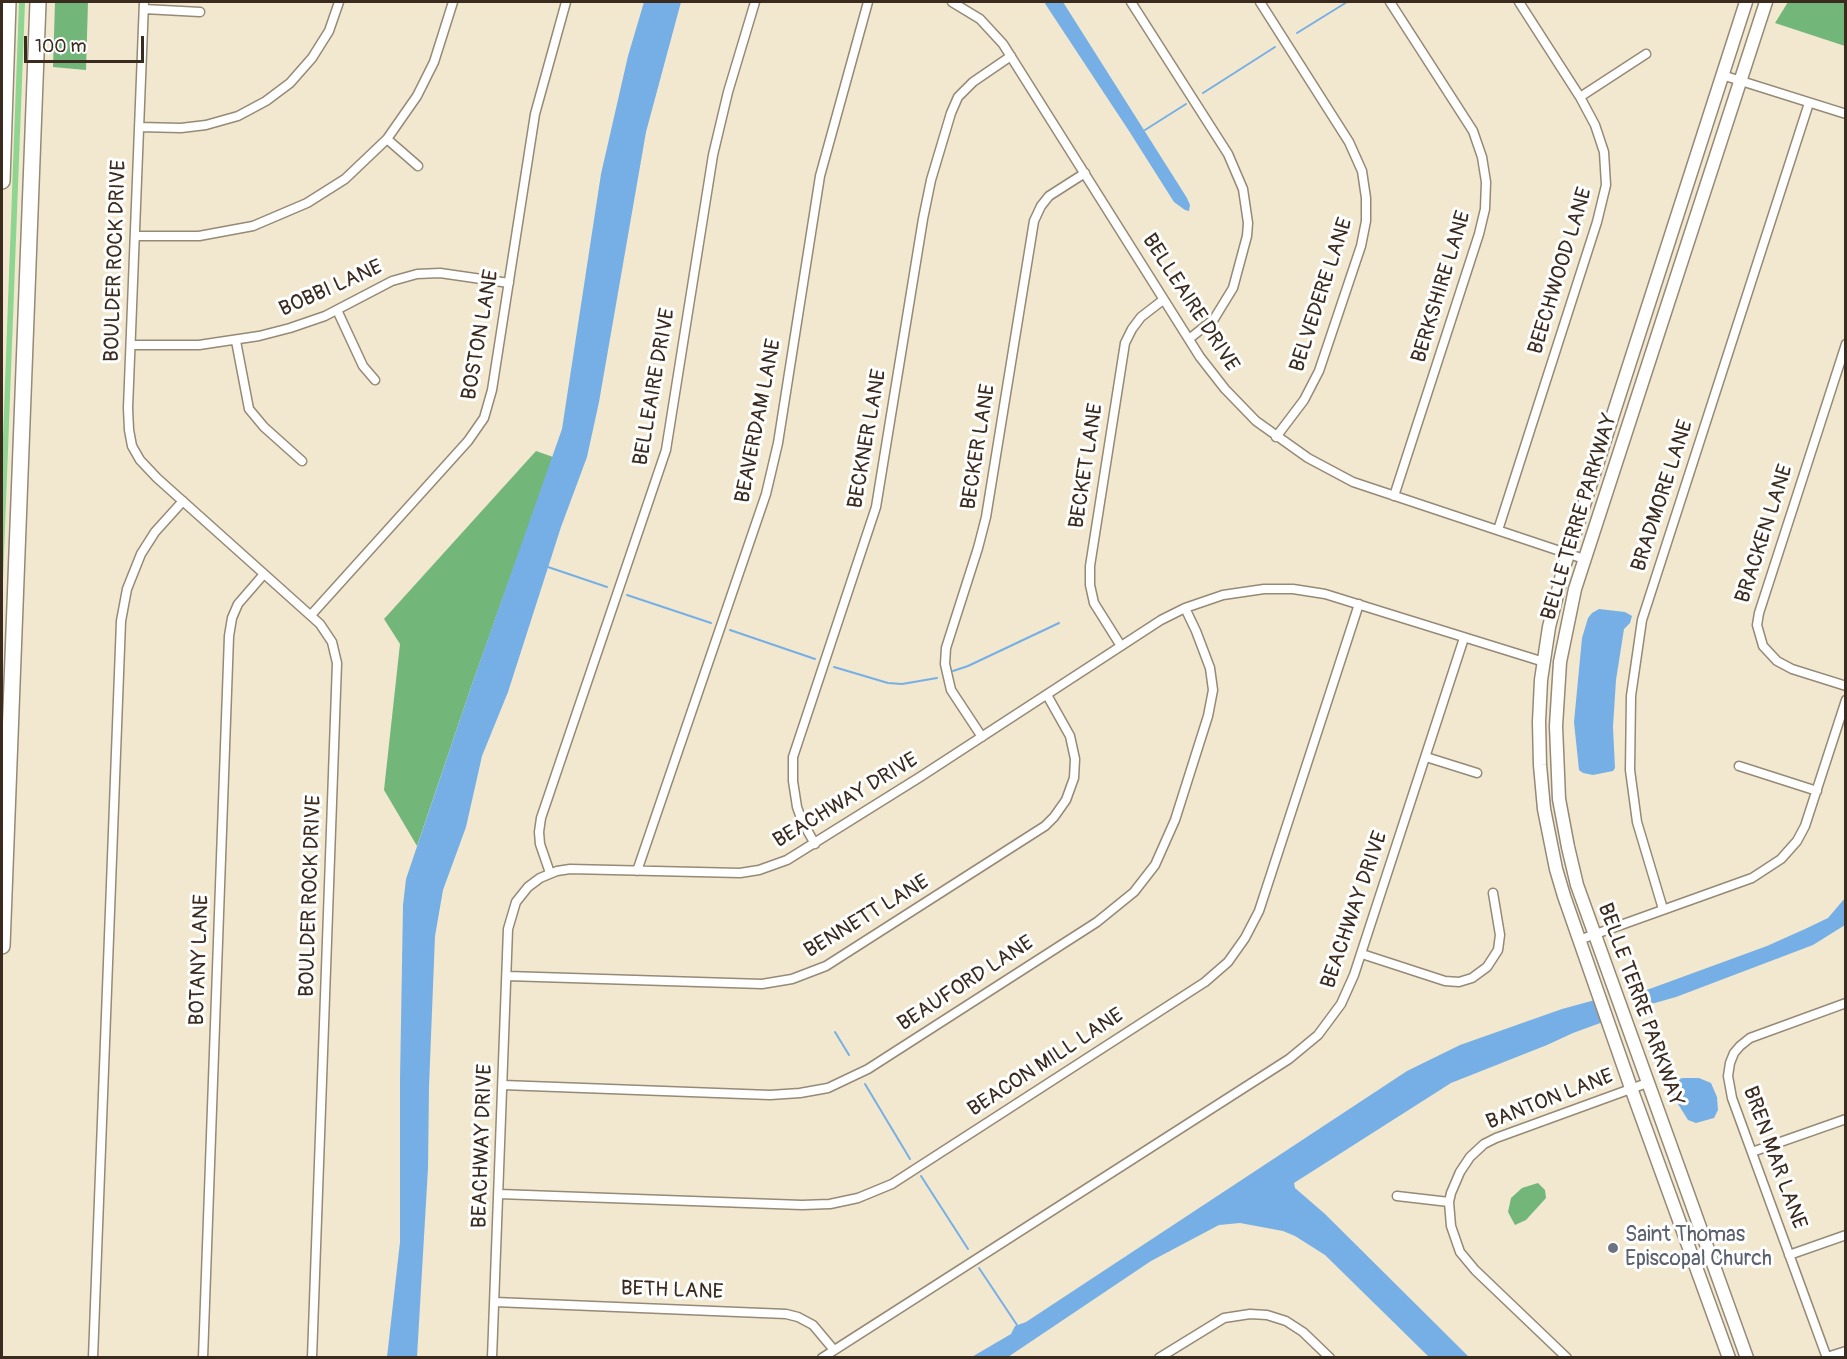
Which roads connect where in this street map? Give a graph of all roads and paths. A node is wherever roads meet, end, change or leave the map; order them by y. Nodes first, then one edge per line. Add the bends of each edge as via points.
1 (8, 2) edge
2 (38, 2) edge
3 (339, 2) edge
4 (453, 2) edge
5 (566, 2) edge
6 (755, 2) edge
7 (868, 2) edge
8 (952, 2) edge
9 (1131, 2) edge
10 (1260, 2) edge
11 (1390, 2) edge
12 (1519, 2) edge
13 (1746, 2) edge
14 (1766, 2) edge
15 (144, 5) edge
16 (200, 12) dead end
17 (1647, 54) dead end
18 (1011, 56) junction
19 (1722, 75) junction
20 (1740, 80) junction
21 (1580, 97) junction
22 (1809, 103) junction
23 (1845, 114) edge
24 (140, 127) junction
25 (387, 139) junction
26 (418, 166) dead end
27 (1085, 173) junction
28 (2, 181) edge
29 (135, 236) junction
30 (509, 283) junction
31 (1163, 300) junction
32 (337, 310) junction
33 (1189, 339) junction
34 (236, 341) junction
35 (1845, 344) edge
36 (132, 345) junction
37 (375, 380) dead end
38 (1276, 436) junction
39 (302, 461) dead end
40 (1394, 496) junction
41 (183, 501) junction
42 (1498, 530) junction
43 (1569, 554) junction
44 (1584, 558) junction
45 (264, 574) junction
46 (1359, 604) junction
47 (1185, 608) junction
48 (311, 615) junction
49 (1464, 638) junction
50 (1121, 646) junction
51 (1544, 662) junction
52 (1845, 686) edge
53 (1047, 695) junction
54 (1845, 700) edge
55 (982, 737) junction
56 (1426, 757) junction
57 (1739, 766) dead end
58 (1477, 773) dead end
59 (1817, 791) junction
60 (815, 844) junction
61 (637, 871) junction
62 (550, 873) junction
63 (1493, 893) dead end
64 (1662, 909) junction
65 (1594, 934) junction
66 (1579, 940) junction
67 (2, 946) edge
68 (1362, 954) junction
69 (507, 976) junction
70 (1845, 1002) edge
71 (1647, 1083) junction
72 (503, 1085) junction
73 (1631, 1089) junction
74 (1845, 1119) edge
75 (1752, 1152) junction
76 (499, 1194) junction
77 (1398, 1196) dead end
78 (1449, 1202) junction
79 (1845, 1235) edge
80 (1789, 1255) junction
81 (1717, 1277) junction
82 (1702, 1283) junction
83 (495, 1302) junction
84 (834, 1350) junction
85 (1845, 1351) edge
86 (1827, 1357) edge
87 (93, 1358) edge
88 (203, 1358) edge
89 (312, 1358) edge
90 (492, 1358) edge
91 (822, 1358) edge
92 (1159, 1358) edge
93 (1330, 1358) edge
94 (1567, 1358) edge
95 (1730, 1358) edge
96 (1747, 1358) edge

1 - 28 highway
2 - 67 highway
3 - 24 street via 329,31 312,58 266,101 238,116 206,125
4 - 25 street via 423,86
5 - 30 street, BOSTON LANE via 535,114
6 - 62 street, BELLEAIRE DRIVE via 713,155 666,450 541,818 539,838
7 - 61 street, BEAVERDAM LANE via 822,167 778,442 766,494
8 - 18 street, BELLEAIRE DRIVE via 986,24
9 - 33 street via 1228,154 1245,200 1247,236 1233,288 1214,319
10 - 38 street, BELVEDERE LANE via 1349,142 1362,171 1366,198 1361,246 1319,371 1304,400
11 - 40 street, BERKSHIRE LANE via 1473,131 1486,182 1479,234
12 - 21 street, BEECHWOOD LANE
13 - 19 main road, BELLE TERRE PARKWAY
14 - 20 main road, BELLE TERRE PARKWAY
15 - 16 street
15 - 24 street, BOULDER ROCK DRIVE
17 - 21 street
18 - 27 street, BELLEAIRE DRIVE
18 - 60 street, BECKNER LANE via 973,81 958,97 931,180 876,507 794,757 795,798
19 - 20 street
19 - 43 main road, BELLE TERRE PARKWAY
20 - 22 street
20 - 44 main road, BELLE TERRE PARKWAY
21 - 42 street, BEECHWOOD LANE via 1601,141 1606,174 1604,200
22 - 23 street
22 - 64 street, BRADMORE LANE via 1642,620 1631,696 1630,770 1637,822
24 - 29 street, BOULDER ROCK DRIVE
25 - 26 street
25 - 29 street via 334,187 269,221 212,235
27 - 31 street, BELLEAIRE DRIVE
27 - 55 street, BECKER LANE via 1050,196 1034,221 986,517 946,648 951,690
29 - 36 street, BOULDER ROCK DRIVE
30 - 32 street, BOBBI LANE via 440,273 417,274
30 - 48 street, BOSTON LANE via 492,390 482,423
31 - 33 street, BELLEAIRE DRIVE
31 - 50 street, BECKET LANE via 1141,317 1125,343 1090,566 1094,603
32 - 34 street, BOBBI LANE via 290,328
32 - 37 street via 363,366
33 - 38 street, BELLEAIRE DRIVE via 1225,389
34 - 36 street, BOBBI LANE via 186,346
34 - 39 street via 249,409 264,428
35 - 52 street, BRACKEN LANE via 1757,625 1762,646 1777,661
36 - 41 street, BOULDER ROCK DRIVE via 128,417 132,446 144,465
38 - 40 street, BELLEAIRE DRIVE via 1334,473
40 - 42 street, BELLEAIRE DRIVE
41 - 45 street, BOULDER ROCK DRIVE
41 - 87 street via 141,554 127,589 121,621
42 - 43 street, BELLEAIRE DRIVE
43 - 44 street, BELLEAIRE DRIVE
43 - 51 main road, BELLE TERRE PARKWAY
44 - 65 main road, BELLE TERRE PARKWAY via 1563,643 1556,741 1559,799 1568,847
45 - 48 street, BOULDER ROCK DRIVE
45 - 88 street, BOTANY LANE via 236,609 229,636
46 - 47 street, BEACHWAY DRIVE via 1325,594 1264,589 1223,595
46 - 49 street, BEACHWAY DRIVE
46 - 76 street, BEACON MILL LANE via 1259,911 1228,962 1205,982 892,1184 858,1198 802,1205
47 - 50 street, BEACHWAY DRIVE
47 - 72 street, BEAUFORD LANE via 1210,668 1213,690 1208,716 1172,828 1155,865 1134,892 1096,922 868,1069 828,1088 770,1095
48 - 89 street, BOULDER ROCK DRIVE via 332,642 338,672
49 - 51 street, BEACHWAY DRIVE
49 - 56 street, BEACHWAY DRIVE
50 - 53 street, BEACHWAY DRIVE
51 - 66 main road, BELLE TERRE PARKWAY via 1539,722 1542,795 1556,869
53 - 55 street, BEACHWAY DRIVE
53 - 69 street, BENNETT LANE via 1070,736 1075,759 1074,778 1054,817 826,966 792,979 762,984
54 - 59 street
55 - 60 street, BEACHWAY DRIVE
56 - 58 street
56 - 68 street, BEACHWAY DRIVE
57 - 59 street
59 - 64 street via 1801,834 1775,864 1752,878
60 - 61 street, BEACHWAY DRIVE via 786,860 749,872
61 - 62 street, BEACHWAY DRIVE via 578,869
62 - 69 street, BEACHWAY DRIVE via 528,887 513,910 508,929
63 - 68 street via 1500,935 1498,950 1487,968 1472,978 1445,981
64 - 65 street
65 - 66 street
65 - 71 main road, BELLE TERRE PARKWAY
66 - 73 main road, BELLE TERRE PARKWAY
68 - 84 street, BEACHWAY DRIVE via 1336,1012 1296,1054
69 - 72 street, BEACHWAY DRIVE
70 - 75 street, BREN MAR LANE via 1757,1035 1734,1053 1728,1086
71 - 73 street, BANTON LANE
71 - 81 main road, BELLE TERRE PARKWAY
72 - 76 street, BEACHWAY DRIVE
73 - 78 street, BANTON LANE via 1484,1144 1460,1172
73 - 82 main road, BELLE TERRE PARKWAY
74 - 75 street
75 - 80 street, BREN MAR LANE
76 - 83 street, BEACHWAY DRIVE
77 - 78 street
78 - 94 street, BANTON LANE via 1453,1234 1460,1251
79 - 80 street
80 - 86 street, BREN MAR LANE
81 - 82 main road
81 - 96 main road, BELLE TERRE PARKWAY
82 - 95 main road, BELLE TERRE PARKWAY
83 - 84 street, BETH LANE via 786,1314 813,1325
83 - 90 street, BEACHWAY DRIVE
84 - 91 street, BEACHWAY DRIVE
85 - 86 street
92 - 93 street via 1224,1318 1250,1314 1286,1321

